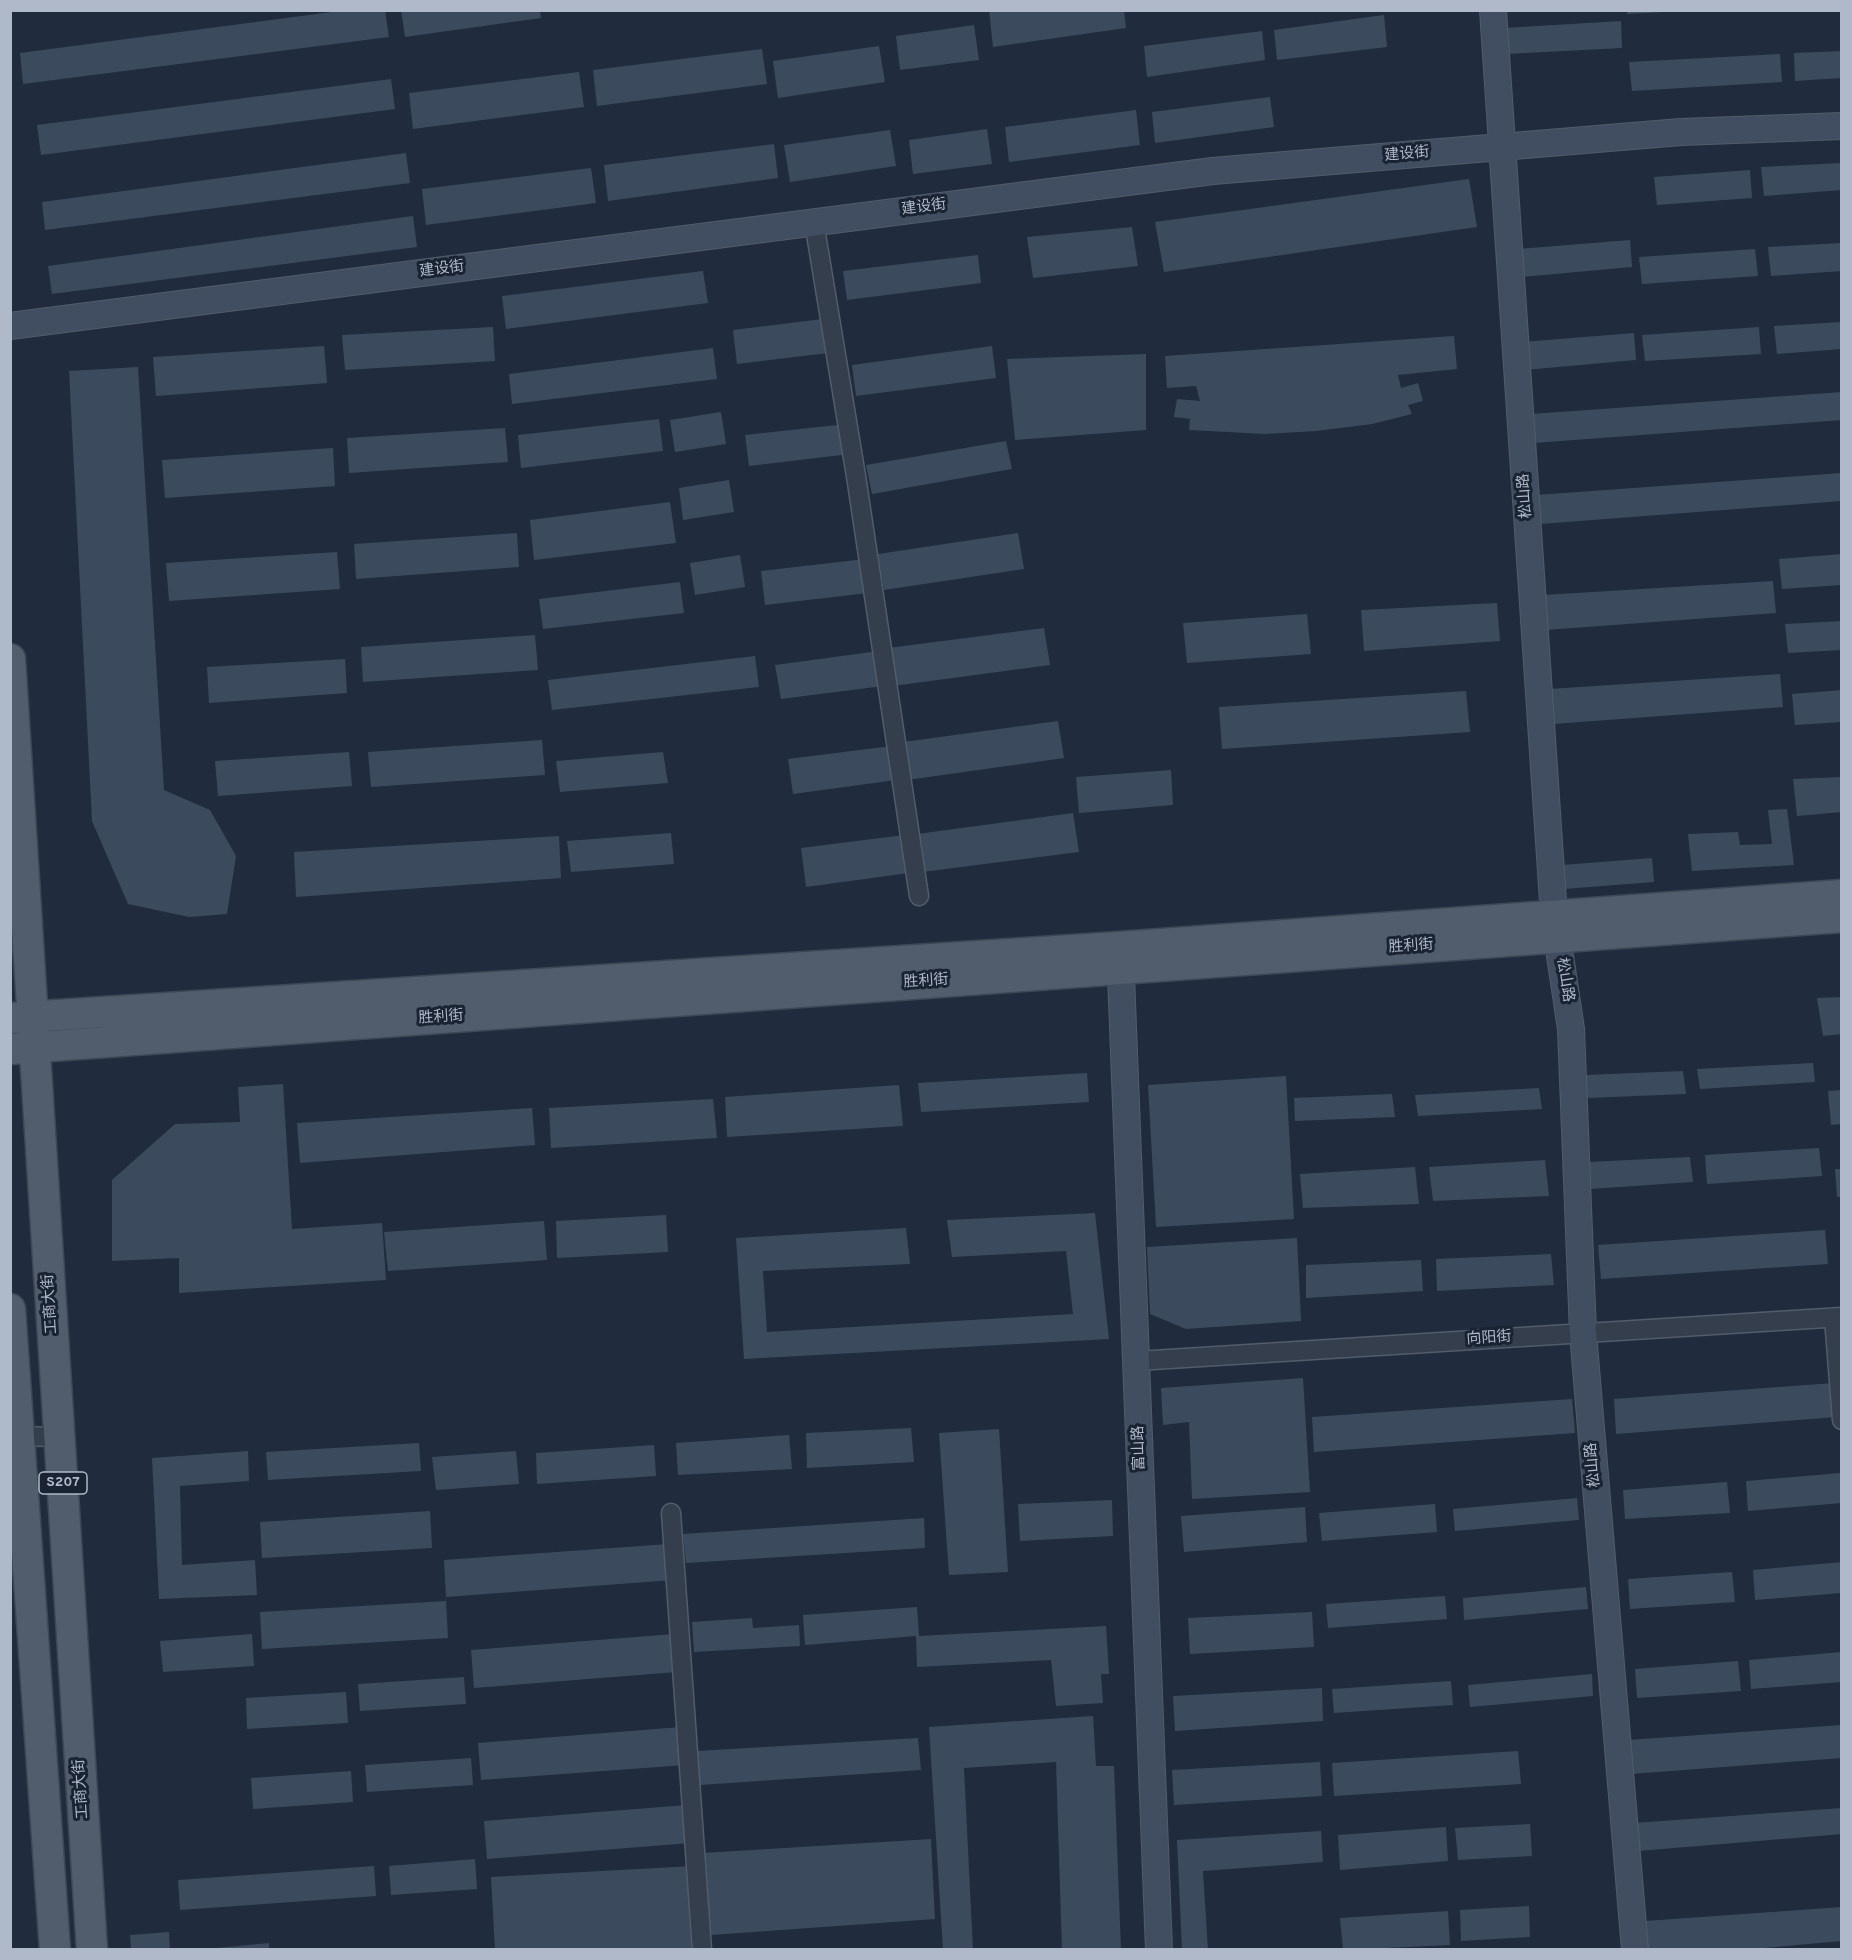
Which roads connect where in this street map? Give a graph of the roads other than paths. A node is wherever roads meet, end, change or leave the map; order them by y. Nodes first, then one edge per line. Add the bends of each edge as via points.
1 (1493, 10) edge
2 (1842, 126) edge
3 (1502, 147) junction
4 (814, 222) junction
5 (10, 326) edge
6 (10, 658) edge
7 (1842, 895) edge
8 (919, 896) dead end
9 (1842, 917) edge
10 (1556, 926) junction
11 (1120, 957) junction
12 (22, 1018) edge
13 (22, 1048) edge
14 (10, 1309) edge
15 (1838, 1317) edge
16 (1583, 1333) junction
17 (1137, 1361) junction
18 (1842, 1420) edge
19 (15, 1436) edge
20 (60, 1437) junction
21 (671, 1513) dead end
22 (55, 1950) edge
23 (92, 1950) edge
24 (702, 1950) edge
25 (1160, 1950) edge
26 (1635, 1950) edge

1 - 3 street, 松山路
2 - 3 street, 建设街 via 1681,132
3 - 4 street, 建设街 via 1213,171
3 - 10 street, 松山路
4 - 5 street, 建设街
4 - 8 street
6 - 12 main road, 工商大街 / S207
7 - 10 main road, 胜利街
9 - 10 main road, 胜利街
10 - 11 main road, 胜利街
10 - 16 street, 松山路 via 1571,1029
11 - 12 main road, 胜利街
11 - 13 main road, 胜利街
11 - 17 street, 富山路
12 - 13 main road, 工商大街 / S207
13 - 20 main road, 工商大街 / S207
14 - 19 main road, S207
15 - 16 street, 向阳街
15 - 18 street
16 - 17 street, 向阳街
16 - 26 street, 松山路
17 - 25 street, 富山路
19 - 20 street
19 - 22 main road, S207
20 - 23 main road, 工商大街 / S207
21 - 24 street

